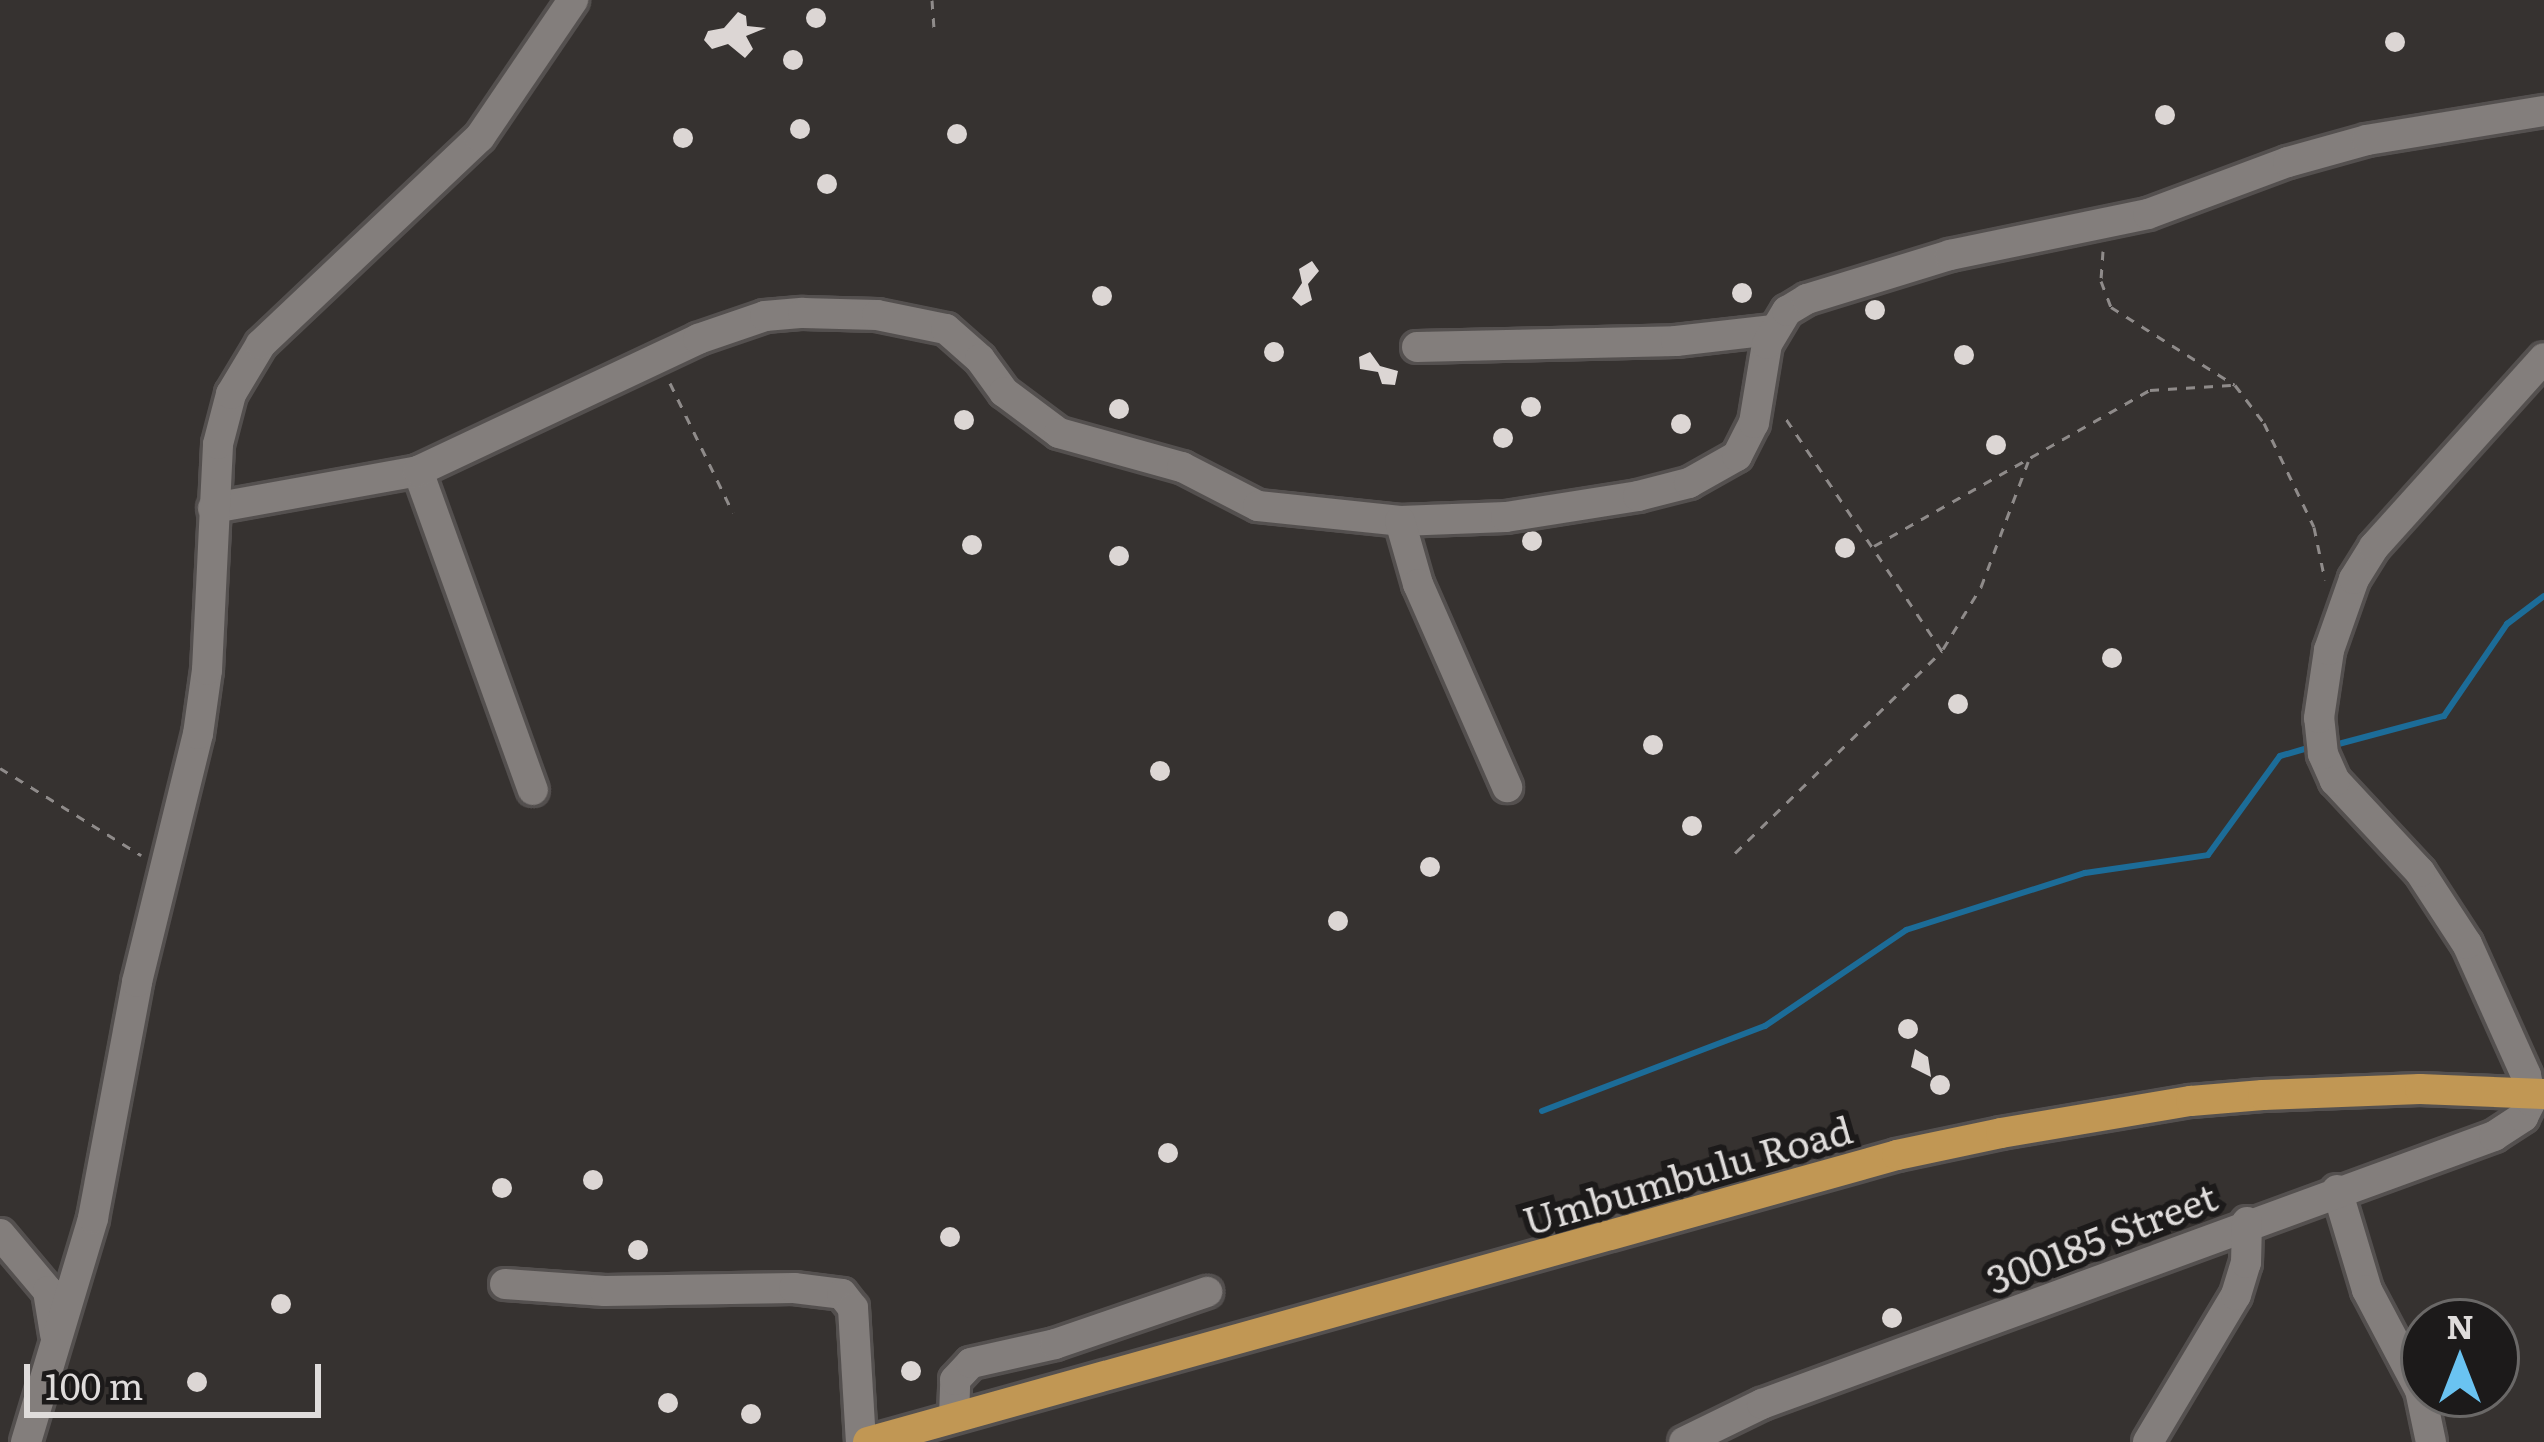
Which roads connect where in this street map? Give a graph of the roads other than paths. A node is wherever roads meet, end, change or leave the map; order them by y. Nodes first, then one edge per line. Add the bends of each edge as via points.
1 (573, 0) edge
2 (2544, 112) edge
3 (1773, 330) junction
4 (1417, 347) dead end
5 (2544, 358) edge
6 (418, 471) junction
7 (213, 508) junction
8 (1400, 521) junction
9 (1507, 787) dead end
10 (533, 790) dead end
11 (2531, 1055) edge
12 (2538, 1094) edge
13 (2337, 1190) junction
14 (2247, 1222) junction
15 (0, 1234) edge
16 (506, 1284) dead end
17 (1207, 1292) dead end
18 (56, 1340) junction
19 (954, 1418) junction
20 (26, 1442) edge
21 (865, 1442) edge
22 (1684, 1442) edge
23 (2148, 1442) edge
24 (2432, 1442) edge

1 - 7 street via 480,137 251,357 221,424
2 - 3 street via 2368,140 2105,226 1950,255 1807,299
3 - 4 street via 1676,341
3 - 8 street via 1754,423 1737,456 1688,483 1506,517
5 - 11 street via 2354,579 2329,650 2318,718 2335,781 2435,893
6 - 7 street
6 - 8 street via 765,316 831,313 946,329 1004,392 1058,433 1182,467 1258,506
6 - 10 street
7 - 18 street via 205,700 105,1167
8 - 9 street via 1418,584
11 - 12 street
12 - 13 street, 300185 Street via 2523,1118 2494,1136
12 - 19 main road, Umbumbulu Road via 2420,1089 2191,1100 2001,1132
13 - 14 street, 300185 Street
13 - 24 street via 2372,1303 2420,1390
14 - 22 street, 300185 Street via 1762,1403
14 - 23 street via 2236,1295
15 - 18 street via 48,1291
16 - 21 street via 842,1294 853,1308
17 - 19 street via 1055,1344 971,1363 955,1380
18 - 20 street
19 - 21 main road, Umbumbulu Road

